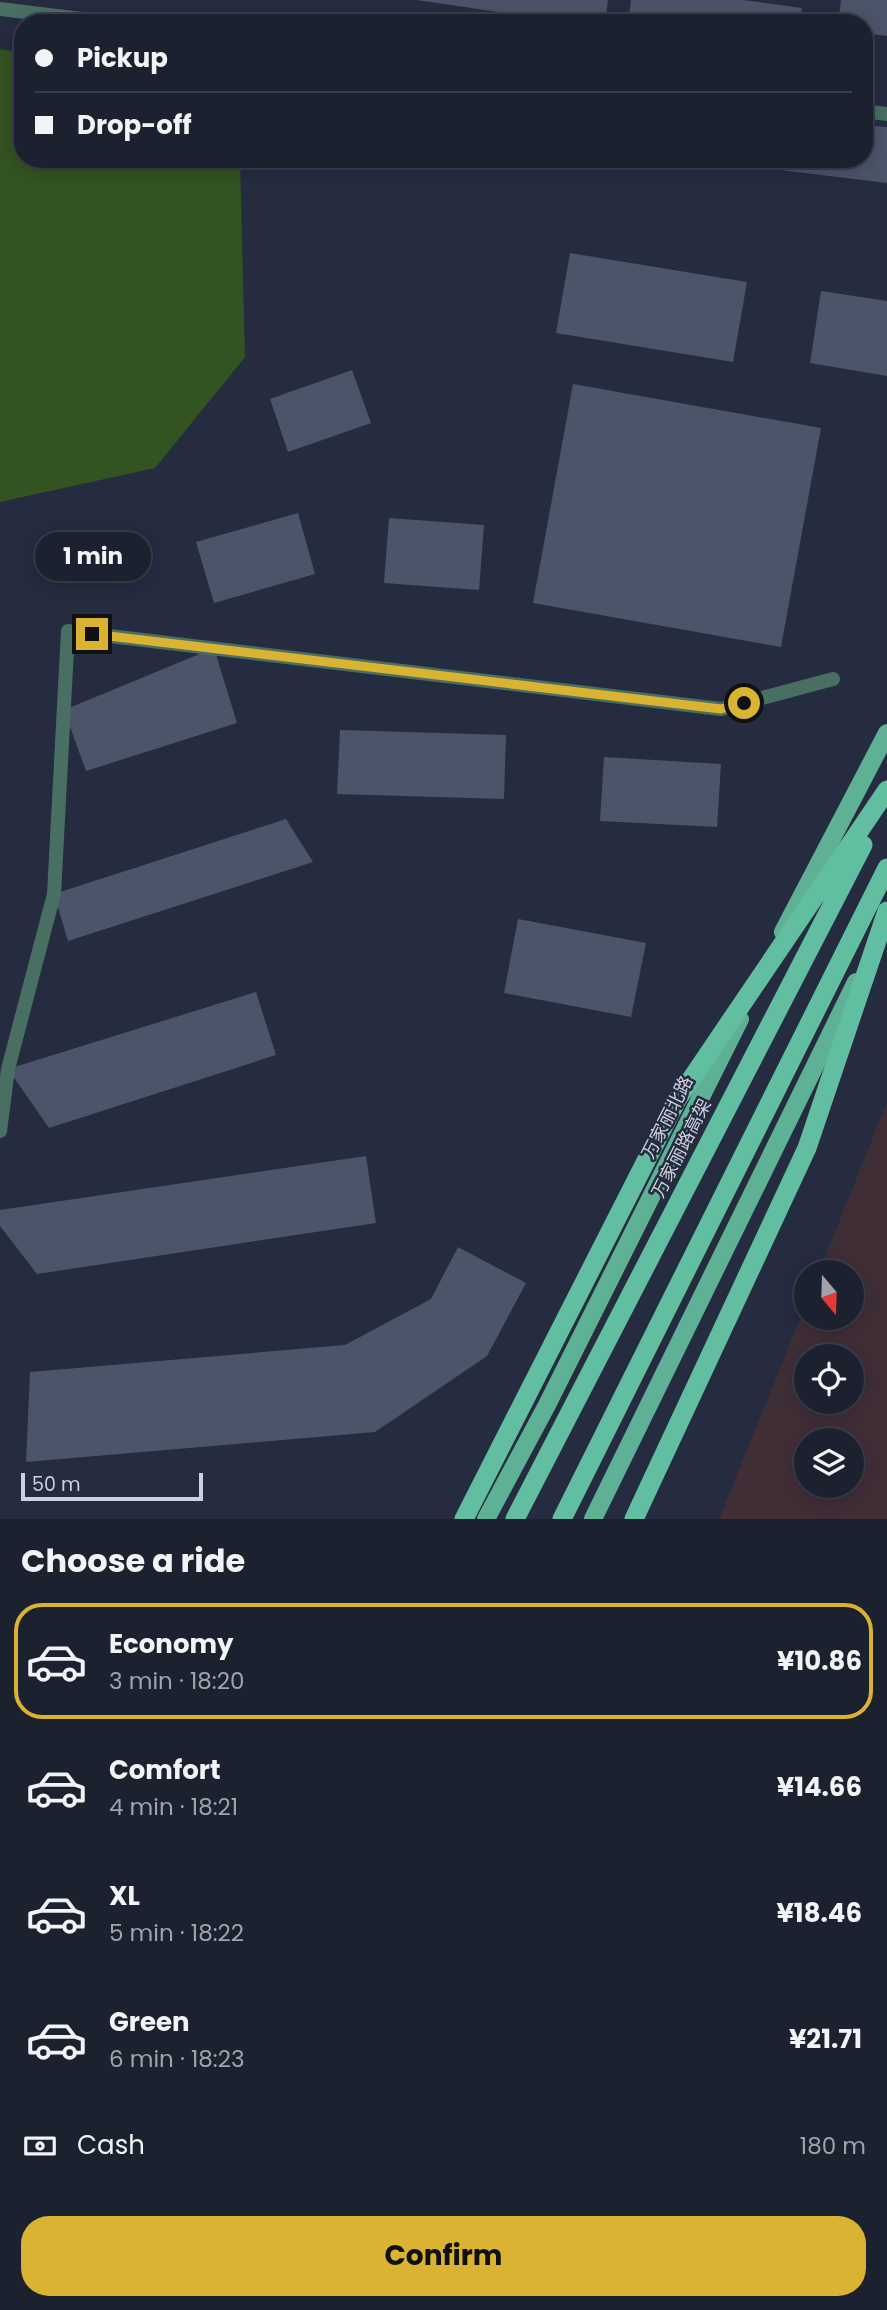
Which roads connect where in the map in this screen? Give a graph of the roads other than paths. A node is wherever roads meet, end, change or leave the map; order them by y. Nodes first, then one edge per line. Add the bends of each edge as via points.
1 (0, 9) edge
2 (41, 14) edge
3 (833, 679) dead end
4 (887, 733) edge
5 (887, 790) edge
6 (887, 798) edge
7 (887, 868) edge
8 (887, 911) edge
9 (887, 919) edge
10 (0, 1131) edge
11 (464, 1519) edge
12 (486, 1519) edge
13 (515, 1519) edge
14 (562, 1519) edge
15 (593, 1519) edge
16 (634, 1519) edge

1 - 2 street
3 - 10 street via 721,709 68,631 54,894 8,1069
4 - 12 main road, 万家丽北路
5 - 11 highway via 677,1100
6 - 13 highway, 万家丽路高架
7 - 14 highway
8 - 16 highway via 807,1148
9 - 15 main road

